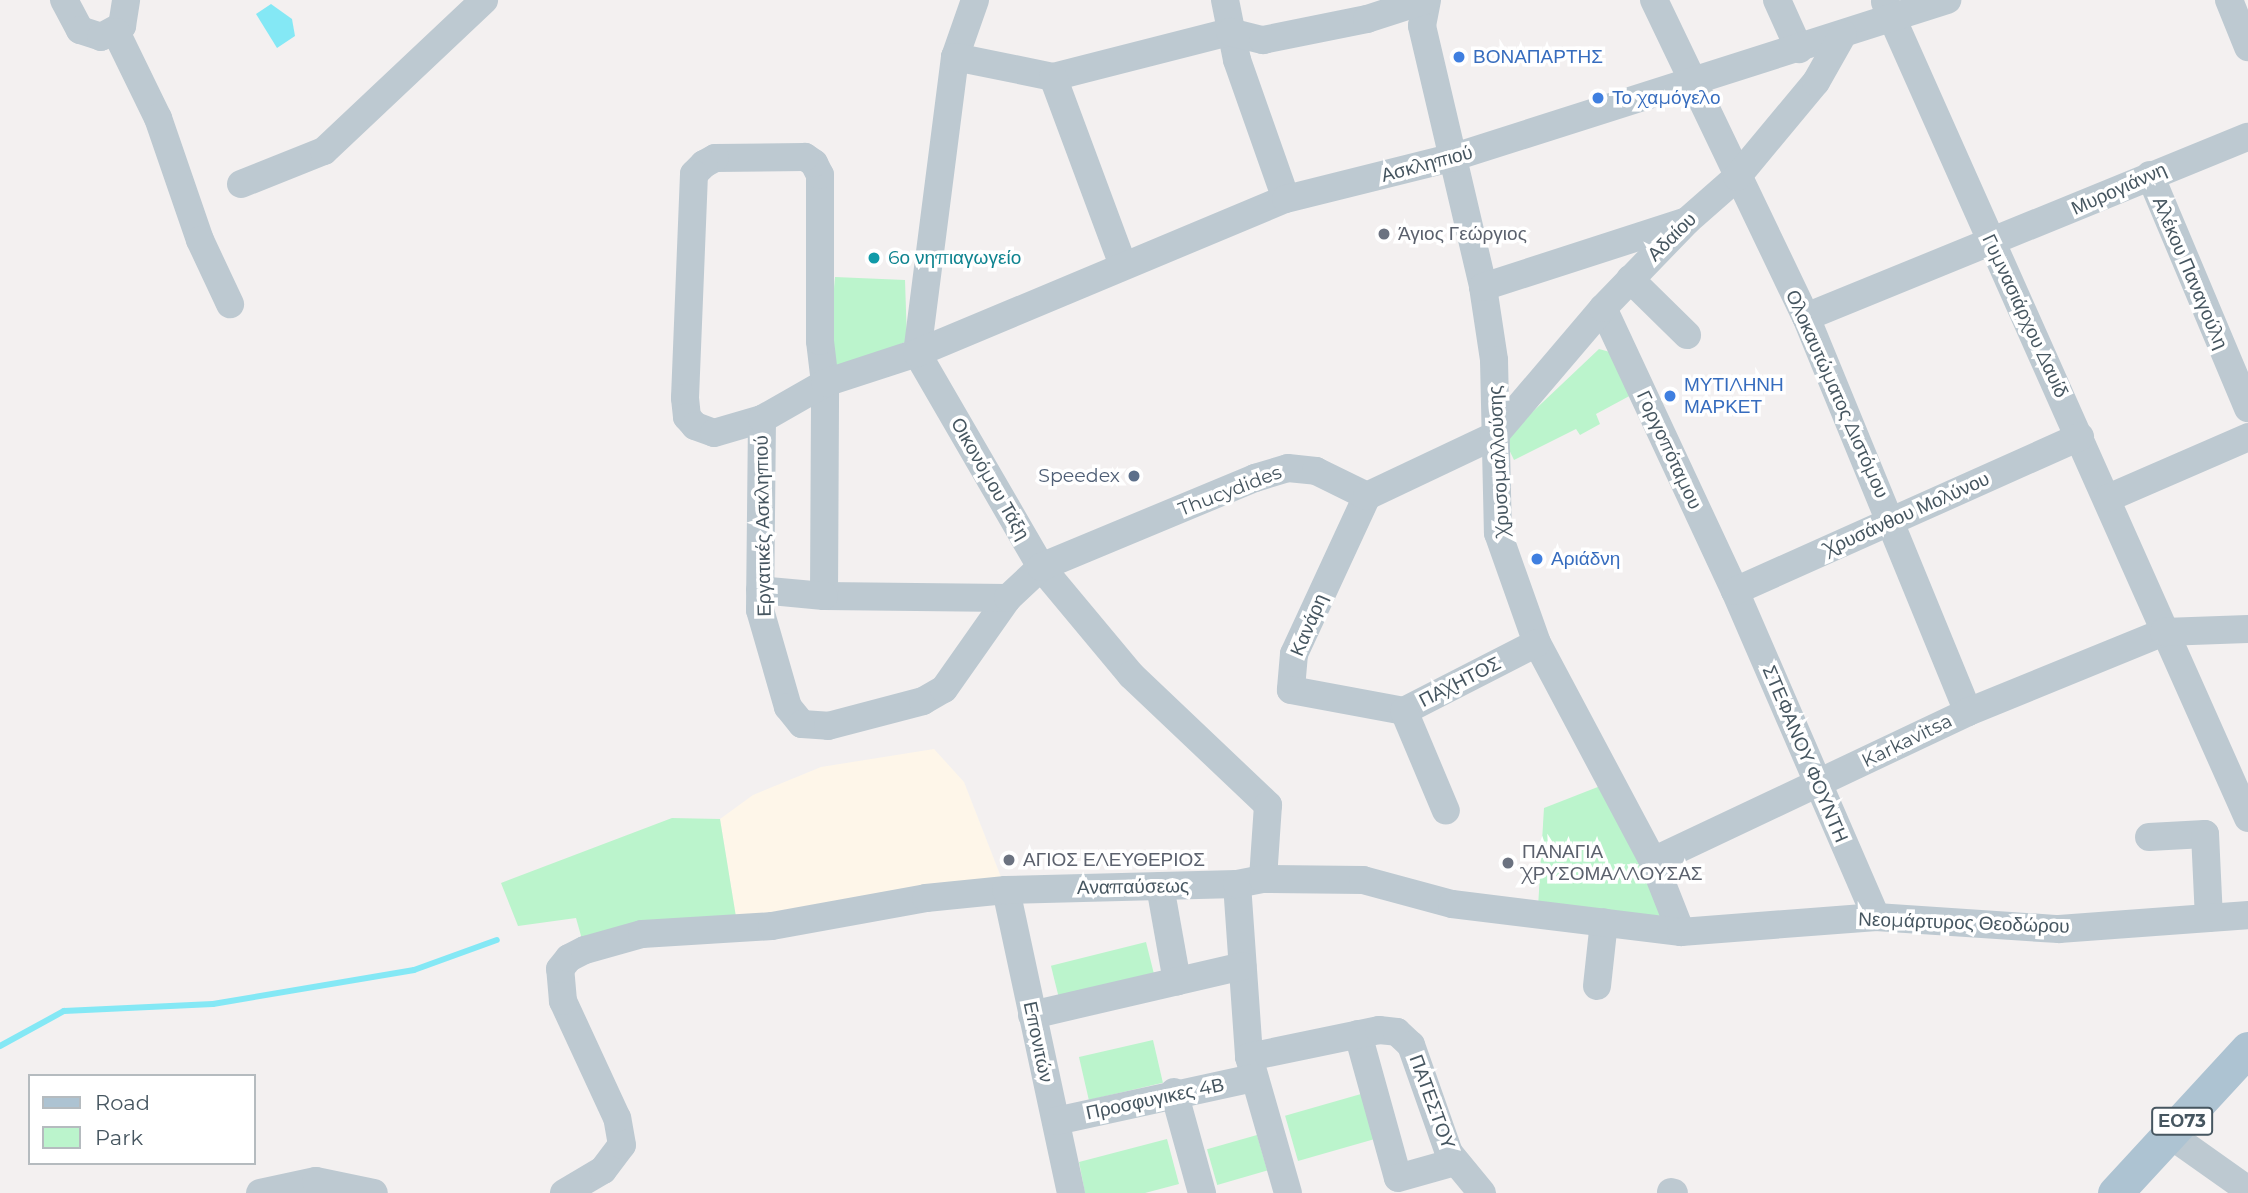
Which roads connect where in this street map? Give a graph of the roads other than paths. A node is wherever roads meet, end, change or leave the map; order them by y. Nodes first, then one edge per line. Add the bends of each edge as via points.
1 (64, 0) edge
2 (126, 0) edge
3 (484, 0) edge
4 (975, 0) edge
5 (1225, 0) edge
6 (1426, 0) edge
7 (1654, 0) edge
8 (1777, 0) edge
9 (1947, 0) edge
10 (2230, 0) edge
11 (1888, 9) edge
12 (116, 32) junction
13 (1230, 32) junction
14 (1843, 34) junction
15 (2248, 47) edge
16 (1799, 49) junction
17 (955, 57) junction
18 (1053, 77) junction
19 (1691, 83) junction
20 (2248, 137) edge
21 (1451, 158) junction
22 (2150, 175) junction
23 (1737, 177) junction
24 (241, 184) dead end
25 (1286, 199) junction
26 (1686, 221) junction
27 (1991, 242) junction
28 (1123, 265) junction
29 (1630, 279) junction
30 (1483, 287) junction
31 (230, 304) dead end
32 (1603, 308) junction
33 (1806, 317) junction
34 (1686, 335) dead end
35 (917, 353) junction
36 (825, 383) junction
37 (2248, 408) edge
38 (762, 419) junction
39 (1494, 436) junction
40 (2081, 437) junction
41 (2248, 437) edge
42 (1367, 496) junction
43 (2108, 498) junction
44 (1892, 520) junction
45 (1041, 567) junction
46 (760, 590) junction
47 (1735, 591) junction
48 (824, 596) junction
49 (1008, 598) junction
50 (2248, 629) edge
51 (2164, 632) junction
52 (1538, 643) junction
53 (1404, 711) junction
54 (1968, 712) junction
55 (1817, 784) junction
56 (1446, 811) dead end
57 (2248, 818) edge
58 (2149, 836) dead end
59 (1653, 861) junction
60 (1250, 881) junction
61 (1160, 886) junction
62 (1006, 890) junction
63 (2248, 915) edge
64 (1875, 917) junction
65 (2209, 918) junction
66 (1604, 922) junction
67 (1681, 932) junction
68 (1242, 965) junction
69 (1177, 981) junction
70 (1597, 986) dead end
71 (1032, 1014) junction
72 (1358, 1034) junction
73 (2248, 1049) edge
74 (1251, 1067) junction
75 (1174, 1092) junction
76 (1056, 1121) junction
77 (2169, 1134) junction
78 (1455, 1162) junction
79 (2248, 1190) edge
80 (260, 1193) edge
81 (374, 1193) edge
82 (564, 1193) edge
83 (1071, 1193) edge
84 (1202, 1193) edge
85 (1288, 1193) edge
86 (1482, 1193) edge
87 (2115, 1193) edge

1 - 12 street via 80,30 90,37
2 - 12 street via 122,26
3 - 24 street via 324,151
4 - 17 street
5 - 13 street
6 - 13 street via 1367,19 1263,40
6 - 21 street, Χρυσομαλλούσης via 1422,26
7 - 19 street, Ολοκαυτώματος Διστόμου
8 - 16 street
9 - 11 street, Ασκληπιού
10 - 15 street
11 - 14 street, Ασκληπιού
11 - 27 street, Γυμνασιάρχου Δαυίδ
12 - 31 street via 158,118 200,240
13 - 18 street
13 - 25 street
14 - 16 street, Ασκληπιού
14 - 23 street, Αδαίου via 1816,82
16 - 19 street, Ασκληπιού
17 - 18 street
17 - 35 street
18 - 28 street
19 - 21 street, Ασκληπιού
19 - 23 street, Ολοκαυτώματος Διστόμου
20 - 22 street, Μυρογιάννη
21 - 25 street, Ασκληπιού
21 - 30 street, Χρυσομαλλούσης
22 - 27 street, Μυρογιάννη
22 - 37 street, Αλέκου Παναγούλη
23 - 26 street, Αδαίου
23 - 33 street, Ολοκαυτώματος Διστόμου
25 - 28 street, Ασκληπιού
26 - 29 street, Αδαίου
26 - 30 street
27 - 33 street, Μυρογιάννη
27 - 40 street, Γυμνασιάρχου Δαυίδ
28 - 35 street, Ασκληπιού
29 - 32 street, Αδαίου
29 - 34 street
30 - 39 street, Χρυσομαλλούσης via 1494,360
32 - 39 street, Αδαίου
32 - 47 street, Γοργοπόταμου
33 - 44 street, Ολοκαυτώματος Διστόμου
35 - 36 street, Εργατικές Ασκληπιού
35 - 45 street, Οικονόμου Τάξη
36 - 38 street, Εργατικές Ασκληπιού
36 - 38 street, Εργατικές Ασκληπιού via 820,341 820,175 805,157 715,158 695,174 687,417 705,433
36 - 48 street, Εργατικές Ασκληπιού
38 - 46 street, Εργατικές Ασκληπιού
39 - 42 street
39 - 52 street, Χρυσομαλλούσης via 1498,533
40 - 43 street, Γυμνασιάρχου Δαυίδ
40 - 44 street, Χρυσάνθου Μολύνου
41 - 43 street
42 - 45 street, Thucydides via 1315,471 1288,468
42 - 53 street, Κανάρη via 1294,654 1291,690
43 - 51 street, Γυμνασιάρχου Δαυίδ
44 - 47 street, Χρυσάνθου Μολύνου
44 - 54 street, Ολοκαυτώματος Διστόμου
45 - 49 street, Εργατικές Ασκληπιού
45 - 60 street, Οικονόμου Τάξη via 1131,675 1268,805
46 - 48 street
46 - 49 street, Εργατικές Ασκληπιού via 763,622 788,707 802,724 828,726 923,701 944,689
47 - 55 street, ΣΤΕΦΑΝΟΥ ΦΟΥΝΤΗ
48 - 49 street
50 - 51 street
51 - 54 street, Karkavitsa
51 - 57 street, Γυμνασιάρχου Δαυίδ
52 - 53 street, ΠΑΧΗΤΟΣ
52 - 59 street, Χρυσομαλλούσης
53 - 56 street, ΠΑΧΗΤΟΣ
54 - 55 street, Karkavitsa
55 - 59 street, Karkavitsa
55 - 64 street, ΣΤΕΦΑΝΟΥ ΦΟΥΝΤΗ
58 - 65 street via 2204,834
59 - 67 street, Χρυσομαλλούσης
60 - 61 street, Αναπαύσεως
60 - 66 street, Αναπαύσεως via 1363,880 1452,904
60 - 68 street
61 - 62 street, Αναπαύσεως
61 - 69 street
62 - 71 street, Επονιτών
62 - 82 street, Αναπαύσεως via 926,898 772,926 668,930 584,950 565,963 559,983 573,1026 617,1118 622,1145 603,1170
63 - 65 street, Νεομάρτυρος Θεοδώρου
64 - 65 street, Νεομάρτυρος Θεοδώρου via 2059,929
64 - 67 street, Νεομάρτυρος Θεοδώρου
66 - 67 street, Αναπαύσεως
66 - 70 street
68 - 69 street
68 - 74 street
69 - 71 street
71 - 76 street, Επονιτών
72 - 74 street, ΠΑΤΕΣΤΟΥ
72 - 78 street, ΠΑΤΕΣΤΟΥ via 1396,1032 1411,1045 1437,1128
72 - 78 street via 1398,1178
73 - 77 main road, ΕΟ73
74 - 75 street, Προσφυγικες 4Β
74 - 85 street
75 - 76 street, Προσφυγικες 4Β
75 - 84 street
76 - 83 street, Επονιτών
77 - 79 street
77 - 87 main road, ΕΟ73
78 - 86 street, ΠΑΤΕΣΤΟΥ
80 - 81 street via 316,1181

